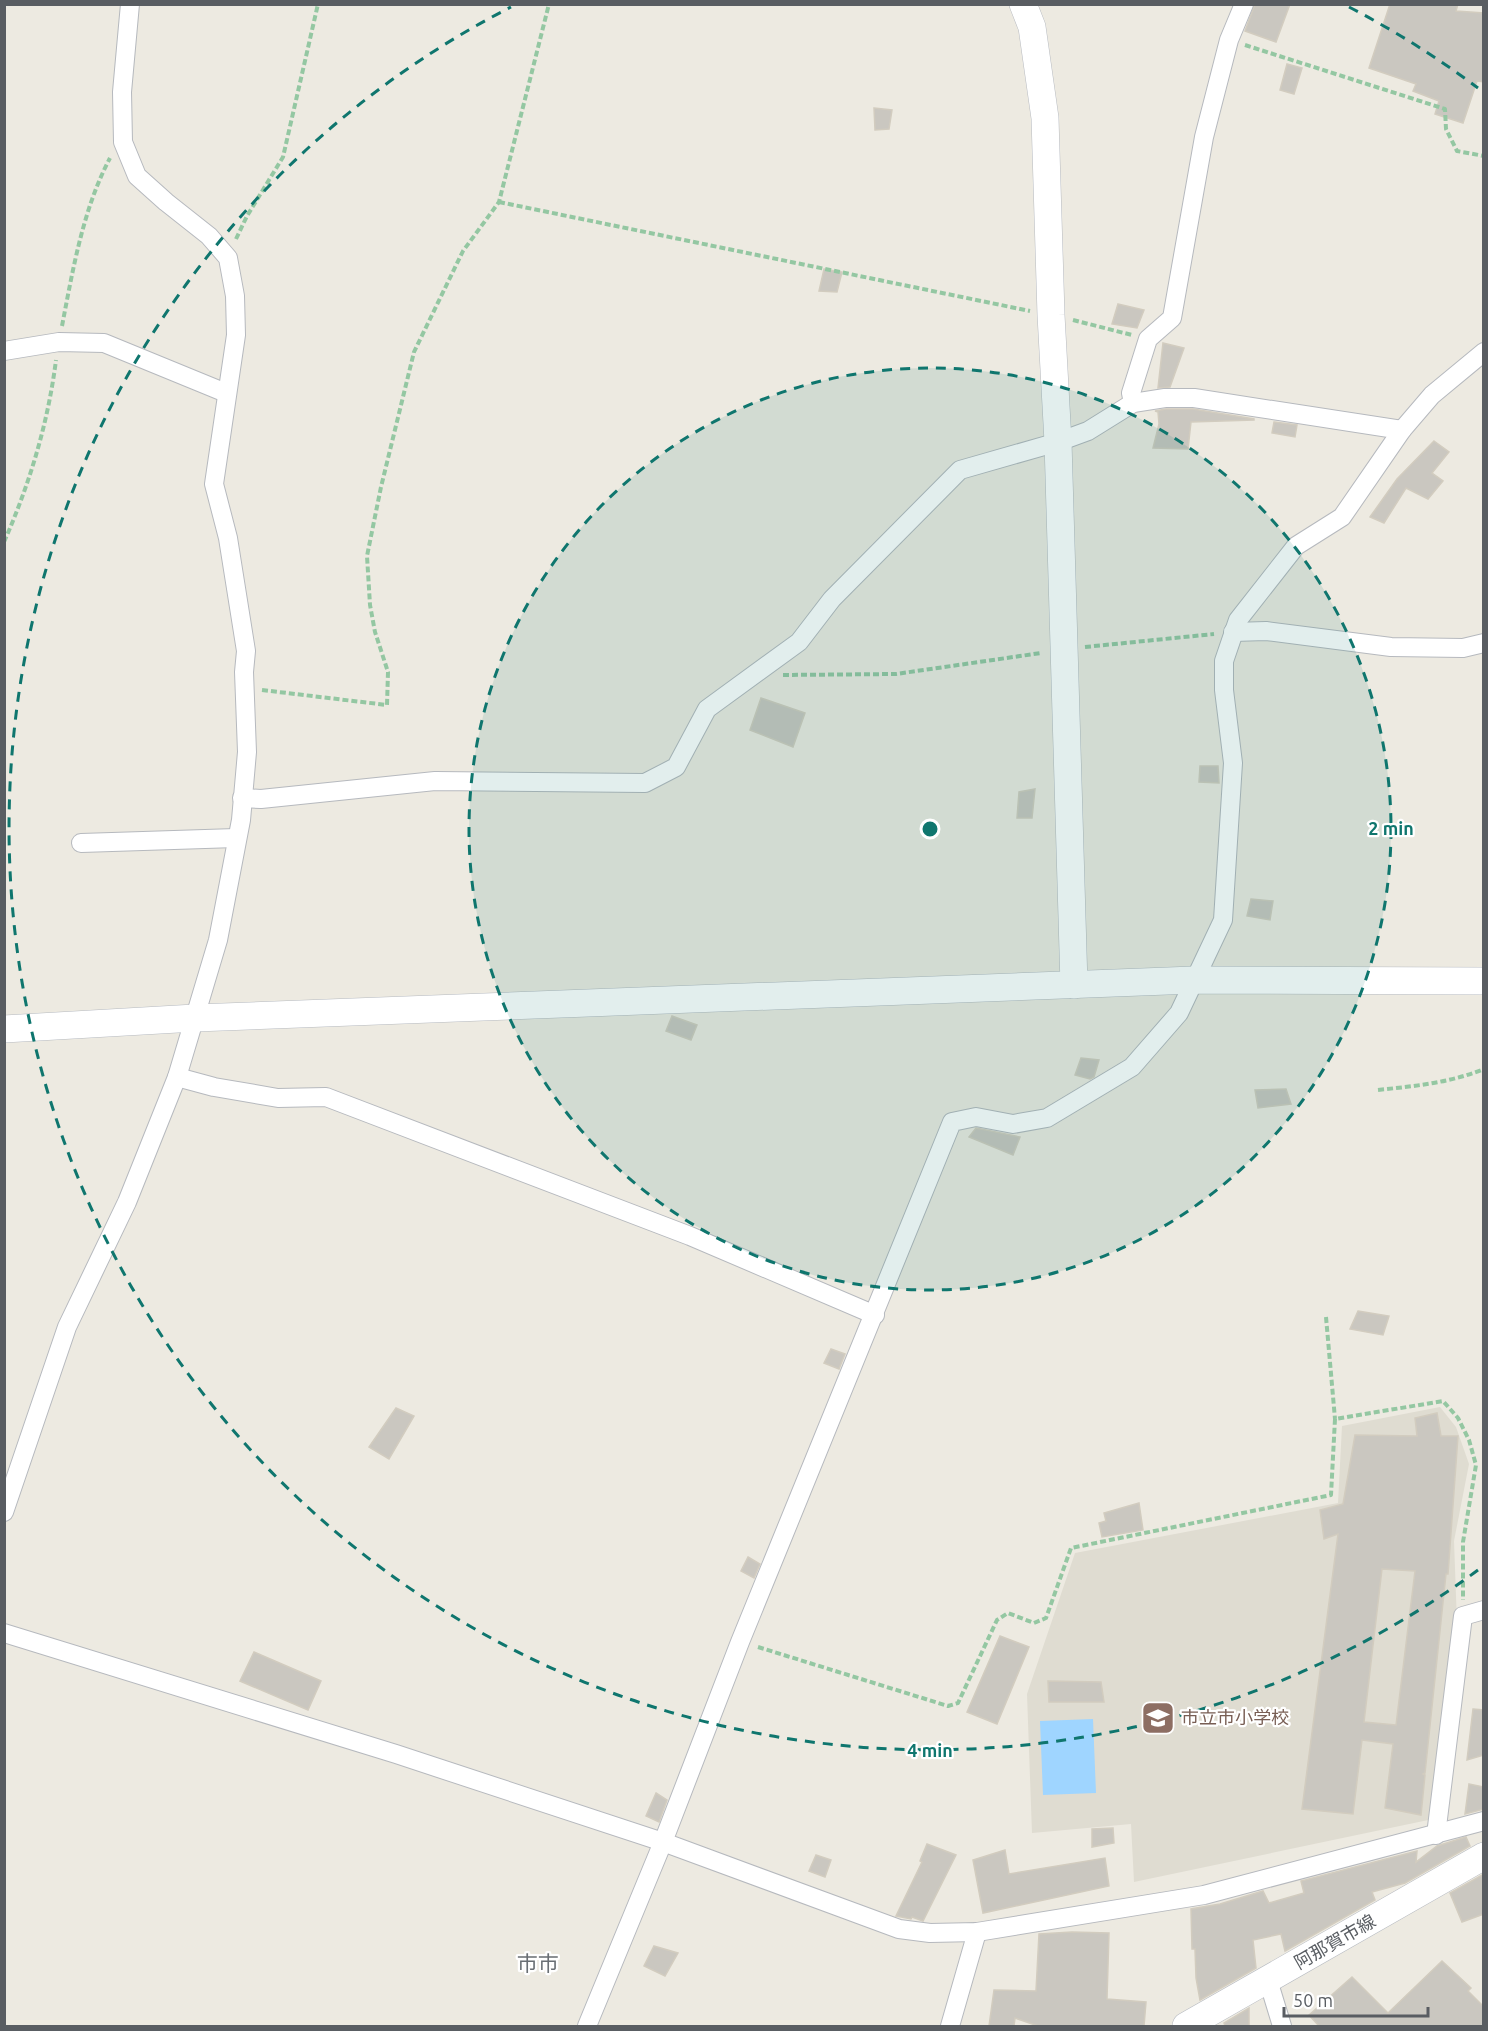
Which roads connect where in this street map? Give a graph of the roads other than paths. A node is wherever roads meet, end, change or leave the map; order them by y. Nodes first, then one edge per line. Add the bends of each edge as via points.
1 (130, 4) edge
2 (1023, 4) edge
3 (1244, 4) edge
4 (4, 351) edge
5 (1484, 352) edge
6 (226, 393) junction
7 (1133, 403) junction
8 (1402, 430) junction
9 (1058, 442) junction
10 (1233, 632) junction
11 (1484, 643) edge
12 (242, 798) junction
13 (236, 838) junction
14 (81, 843) dead end
15 (1194, 980) junction
16 (1484, 981) edge
17 (1074, 985) junction
18 (195, 1018) junction
19 (4, 1029) edge
20 (177, 1077) junction
21 (875, 1315) junction
22 (4, 1512) edge
23 (1484, 1610) edge
24 (4, 1633) edge
25 (1484, 1821) edge
26 (1436, 1835) junction
27 (663, 1842) junction
28 (1484, 1856) edge
29 (976, 1932) junction
30 (1268, 1980) junction
31 (587, 2026) edge
32 (950, 2026) edge
33 (1186, 2026) edge
34 (1282, 2026) edge

1 - 6 street via 122,92 123,142 137,176 209,236 228,258 235,296 236,335
2 - 9 street via 1032,27 1045,118
3 - 7 street via 1229,40 1204,137 1172,318 1148,339 1131,393
4 - 6 street via 59,342 104,343
5 - 8 street via 1432,395
6 - 12 street via 214,484 228,538 246,651 247,752
7 - 8 street via 1194,398
7 - 9 street via 1088,431
8 - 10 street via 1342,517 1296,546
9 - 12 street via 960,470 832,599 799,642 707,709 676,767 645,783 435,781
9 - 17 street
10 - 11 street via 1266,631 1390,646 1463,648
10 - 15 street via 1224,661 1233,763 1223,920
12 - 13 street
13 - 14 street
13 - 18 street via 218,940
15 - 16 street
15 - 17 street
15 - 21 street via 1172,1023 1132,1067 1047,1118 1013,1124 976,1117 952,1122
17 - 18 street
18 - 19 street
18 - 20 street
20 - 21 street via 278,1098 326,1097 690,1236
20 - 22 street via 127,1202 67,1327
21 - 27 street via 740,1642
23 - 26 street via 1463,1616
24 - 27 street via 396,1754
25 - 26 street
26 - 29 street via 1204,1895
27 - 29 street via 899,1929
27 - 31 street
28 - 30 street, 阿那賀市線
29 - 32 street
30 - 33 street, 阿那賀市線
30 - 34 street

